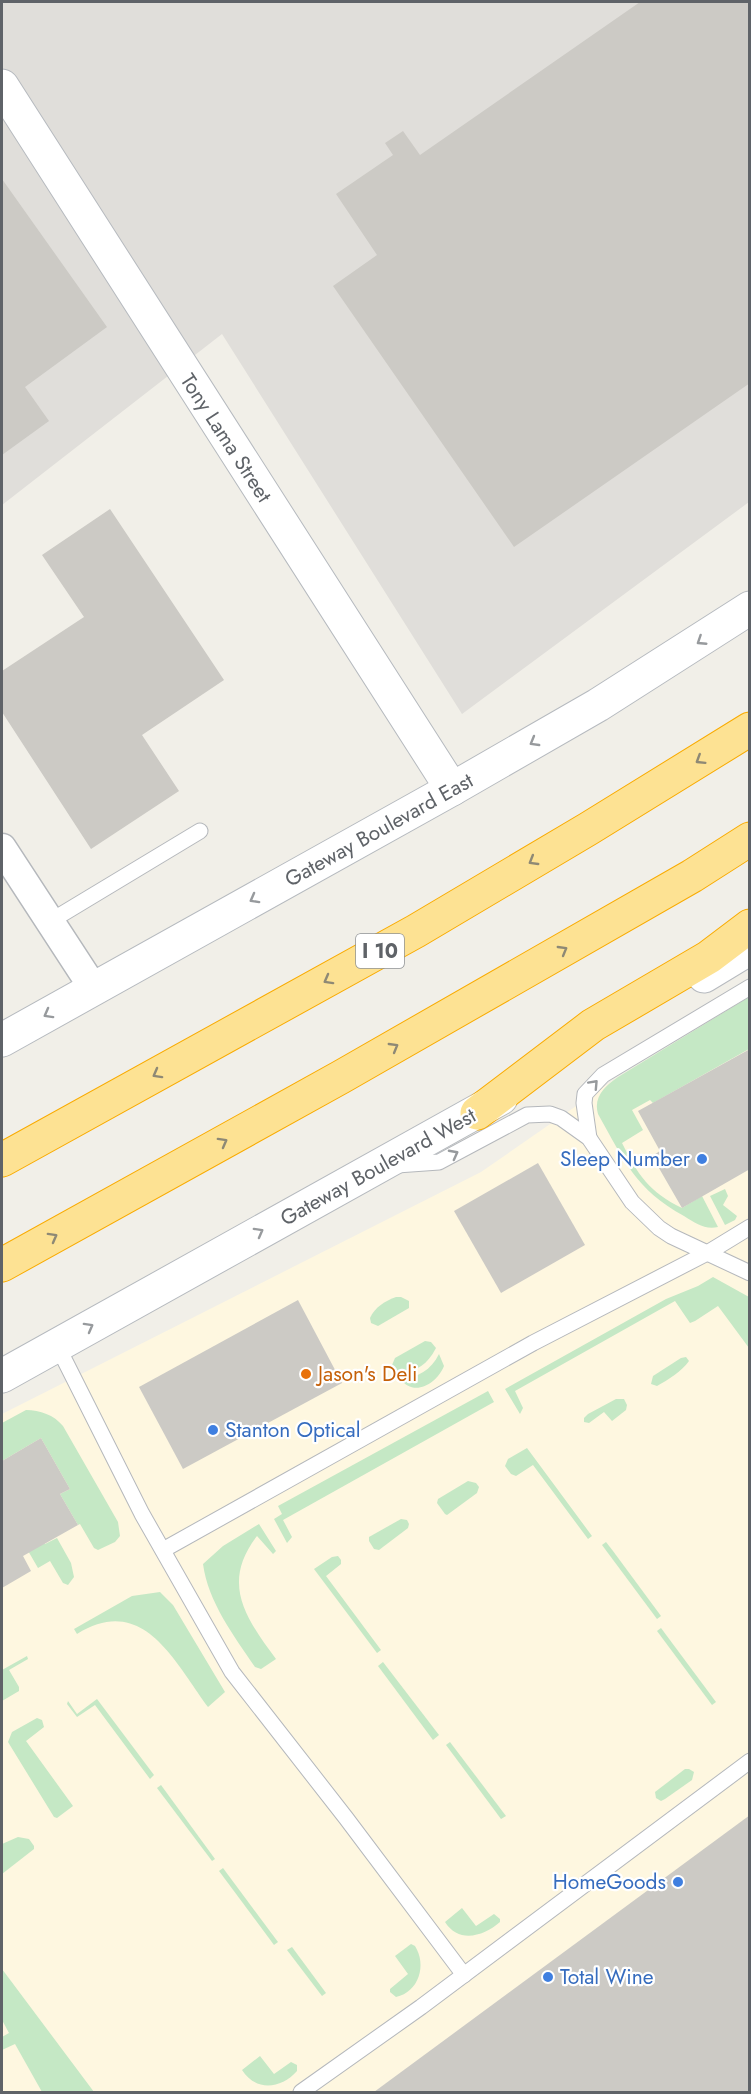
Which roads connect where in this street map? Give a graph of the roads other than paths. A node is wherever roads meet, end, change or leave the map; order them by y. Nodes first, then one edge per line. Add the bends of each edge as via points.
1 (2, 86) edge
2 (750, 608) edge
3 (750, 729) edge
4 (452, 789) junction
5 (200, 831) dead end
6 (750, 839) edge
7 (2, 848) edge
8 (49, 922) junction
9 (750, 926) edge
10 (750, 948) edge
11 (750, 987) edge
12 (94, 989) junction
13 (2, 1040) edge
14 (477, 1113) junction
15 (589, 1138) junction
16 (2, 1160) edge
17 (376, 1166) junction
18 (750, 1227) edge
19 (708, 1252) junction
20 (2, 1265) edge
21 (750, 1273) edge
22 (57, 1345) junction
23 (2, 1376) edge
24 (163, 1550) junction
25 (750, 1761) edge
26 (464, 1975) junction
27 (302, 2092) edge

1 - 4 main road, Tony Lama Street
2 -> 4 main road, Gateway Boulevard East via 598,705
3 -> 16 highway, I 10 via 416,931
4 -> 12 main road, Gateway Boulevard East
5 - 8 lane
20 -> 6 highway via 341,1077
7 - 8 street
8 - 12 street
9 - 14 highway via 709,957 593,1026
10 - 14 main road, Gateway Boulevard West
15 -> 11 lane via 584,1103 592,1085
12 -> 13 main road, Gateway Boulevard East
14 - 17 main road, Gateway Boulevard West
17 -> 15 lane via 439,1162 527,1114 561,1118
15 - 19 lane via 644,1215 671,1236
22 -> 17 main road, Gateway Boulevard West
18 - 19 lane
19 - 21 lane
19 - 24 lane via 533,1342
22 - 23 main road, Gateway Boulevard West
22 - 24 lane
24 - 26 lane via 232,1672
25 - 26 lane
26 - 27 lane

